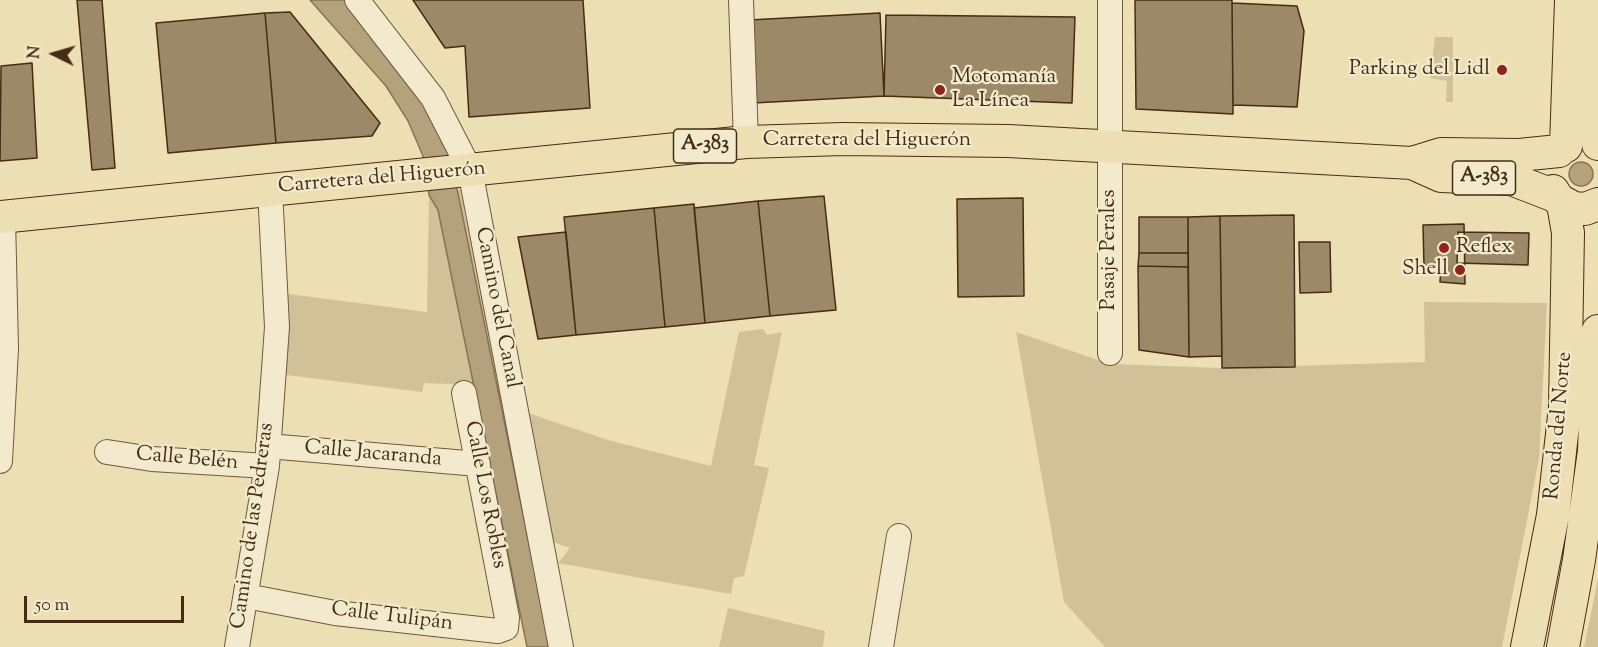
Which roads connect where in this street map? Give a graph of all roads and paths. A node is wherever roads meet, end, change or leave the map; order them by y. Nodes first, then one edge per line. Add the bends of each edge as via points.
1 (357, 0) edge
2 (741, 0) edge
3 (1110, 0) edge
4 (1571, 0) edge
5 (1595, 0) edge
6 (746, 142) junction
7 (1598, 146) edge
8 (1110, 147) junction
9 (1563, 149) junction
10 (1412, 163) junction
11 (470, 170) junction
12 (270, 189) junction
13 (1559, 200) junction
14 (1598, 204) edge
15 (2, 217) edge
16 (1598, 331) edge
17 (1110, 353) dead end
18 (464, 393) dead end
19 (107, 452) dead end
20 (268, 456) junction
21 (0, 461) edge
22 (478, 464) junction
23 (899, 536) dead end
24 (246, 596) junction
25 (503, 596) joint
26 (237, 647) edge
27 (561, 647) edge
28 (881, 647) edge
29 (1527, 647) edge
30 (1563, 647) edge

1 - 11 street, Camino del Canal via 433,98
2 - 6 street
3 - 8 street, Pasaje Perales
4 - 9 main road, Ronda del Norte
5 - 7 main road via 1594,106
6 - 8 main road, Carretera del Higuerón / A-383 via 879,139
6 - 11 main road, Carretera del Higuerón / A-383
7 - 9 main road via 1583,143
8 - 10 main road, Carretera del Higuerón / A-383
8 - 17 street, Pasaje Perales
9 - 10 main road, A-383 via 1519,155 1441,154
9 - 13 main road, Ronda del Norte via 1550,168 1551,187
10 - 13 main road, A-383 via 1441,176 1511,179
11 - 12 main road, Carretera del Higuerón / A-383
11 - 27 street, Camino del Canal
12 - 15 main road, Carretera del Higuerón / A-383
12 - 20 street, Camino de las Pedreras via 277,327
13 - 14 main road via 1585,209
13 - 29 main road, Ronda del Norte via 1568,233 1565,407 1553,515
15 - 21 street via 6,349
16 - 30 main road, Ronda del Norte via 1594,451
18 - 22 street, Calle Los Robles
19 - 20 street, Calle Belén via 153,459
20 - 22 street, Calle Jacaranda
20 - 24 street, Camino de las Pedreras
22 - 25 street, Calle Los Robles
23 - 28 street
24 - 25 street, Calle Tulipán via 335,613 498,631 507,624
24 - 26 street, Camino de las Pedreras

